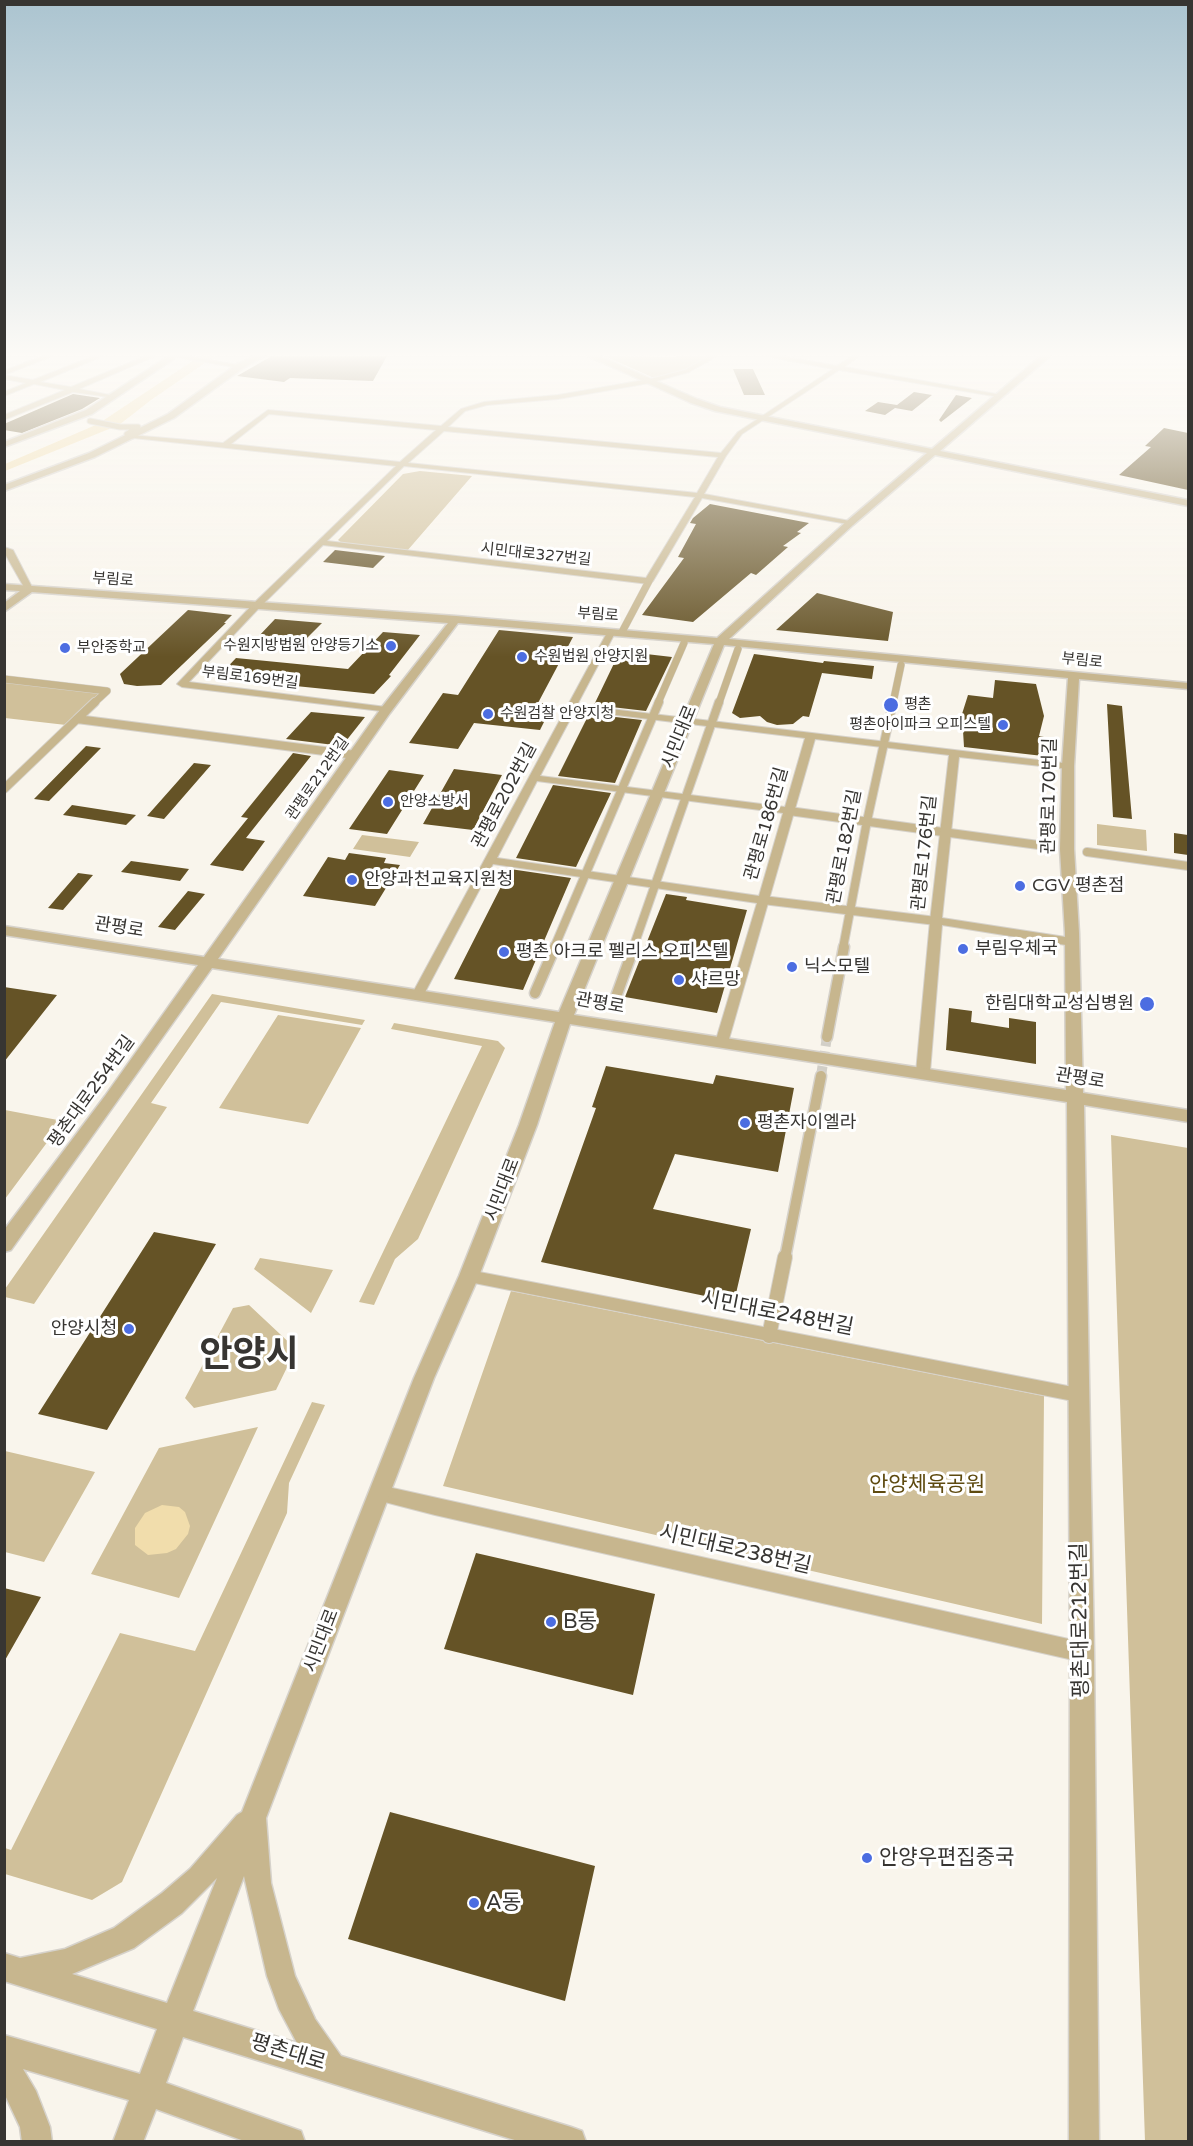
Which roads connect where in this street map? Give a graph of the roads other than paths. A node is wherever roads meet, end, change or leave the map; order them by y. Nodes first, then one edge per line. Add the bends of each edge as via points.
1 (89, 456) edge
2 (331, 456) edge
3 (410, 456) edge
4 (722, 456) edge
5 (929, 456) edge
6 (955, 456) edge
7 (403, 463) junction
8 (4, 488) edge
9 (699, 495) junction
10 (1188, 503) edge
11 (850, 522) junction
12 (322, 543) junction
13 (4, 549) edge
14 (649, 581) junction
15 (4, 587) edge
16 (29, 589) junction
17 (257, 606) junction
18 (4, 609) edge
19 (456, 619) junction
20 (617, 631) junction
21 (721, 640) junction
22 (684, 644) dead end
23 (738, 649) dead end
24 (901, 665) dead end
25 (1074, 675) junction
26 (4, 679) edge
27 (1188, 686) edge
28 (572, 707) junction
29 (386, 710) junction
30 (653, 716) junction
31 (77, 720) junction
32 (687, 720) junction
33 (712, 724) junction
34 (811, 736) junction
35 (882, 745) junction
36 (954, 753) junction
37 (355, 755) junction
38 (1068, 766) junction
39 (534, 778) junction
40 (4, 789) edge
41 (622, 790) junction
42 (657, 795) junction
43 (686, 798) junction
44 (789, 811) junction
45 (867, 821) junction
46 (945, 832) junction
47 (1053, 847) dead end
48 (1087, 852) dead end
49 (490, 860) junction
50 (1188, 866) edge
51 (586, 874) junction
52 (623, 879) junction
53 (656, 885) junction
54 (763, 900) junction
55 (850, 912) junction
56 (936, 921) junction
57 (4, 930) edge
58 (1072, 942) junction
59 (209, 961) junction
60 (535, 993) dead end
61 (417, 996) junction
62 (613, 1005) dead end
63 (566, 1017) junction
64 (826, 1037) tunnel mouth
65 (722, 1043) junction
66 (923, 1072) junction
67 (821, 1076) tunnel mouth
68 (1075, 1098) junction
69 (1188, 1116) edge
70 (4, 1245) edge
71 (469, 1276) junction
72 (769, 1336) junction
73 (1078, 1395) junction
74 (379, 1493) junction
75 (1082, 1652) junction
76 (255, 1815) junction
77 (13, 1969) edge
78 (176, 2018) junction
79 (4, 2049) edge
80 (4, 2067) edge
81 (331, 2067) junction
82 (148, 2091) junction
83 (37, 2142) edge
84 (128, 2142) edge
85 (290, 2142) edge
86 (570, 2142) edge
87 (1084, 2142) edge

1 - 8 street
2 - 7 street
3 - 7 street
4 - 9 street
5 - 11 street, 시민대로
6 - 10 street
7 - 9 street
7 - 12 street
9 - 11 street
9 - 14 street
11 - 21 street, 시민대로
12 - 14 street, 시민대로327번길
12 - 17 street
13 - 16 street via 9,550
14 - 20 street
15 - 16 street, 부림로
16 - 17 street, 부림로
16 - 18 street
17 - 19 street, 부림로
17 - 29 street, 부림로169번길 via 182,684
19 - 20 street, 부림로
19 - 29 street, 관평로212번길
20 - 21 street, 부림로
20 - 28 street, 관평로202번길
21 - 25 street, 부림로
21 - 32 street, 시민대로
22 - 30 street
23 - 33 street
24 - 35 street, 관평로182번길
25 - 27 street, 부림로
25 - 38 street, 관평로170번길
26 - 31 street via 107,691
28 - 30 street
28 - 39 street, 관평로202번길
29 - 37 street, 관평로212번길
30 - 32 street
30 - 41 street
31 - 37 street
31 - 40 street
32 - 33 street
32 - 42 street, 시민대로
33 - 34 street
33 - 43 street
34 - 35 street
34 - 44 street, 관평로186번길
35 - 36 street
35 - 45 street, 관평로182번길
36 - 38 street
36 - 46 street, 관평로176번길
37 - 59 street, 관평로212번길
38 - 58 street, 관평로170번길
39 - 41 street
39 - 49 street, 관평로202번길
41 - 42 street
41 - 51 street
42 - 43 street
42 - 52 street, 시민대로
43 - 44 street
43 - 53 street
44 - 45 street
44 - 54 street, 관평로186번길
45 - 46 street
45 - 55 street, 관평로182번길
46 - 47 street
46 - 56 street, 관평로176번길
48 - 50 street
49 - 51 street
49 - 61 street, 관평로202번길
51 - 52 street
51 - 60 street
52 - 53 street
52 - 63 street, 시민대로
53 - 54 street
53 - 62 street
54 - 55 street
54 - 65 street, 관평로186번길
55 - 56 street
55 - 64 street, 관평로182번길
56 - 58 street
56 - 66 street, 관평로176번길
57 - 59 street, 관평로
58 - 68 street, 관평로170번길
59 - 61 street, 관평로
59 - 70 street, 평촌대로254번길
61 - 63 street, 관평로
63 - 65 street, 관평로
63 - 71 street, 시민대로
65 - 66 street, 관평로
66 - 68 street, 관평로
67 - 72 street
68 - 69 street, 관평로
68 - 73 street, 평촌대로212번길
71 - 72 street, 시민대로248번길
71 - 74 street, 시민대로
72 - 73 street, 시민대로248번길
73 - 75 street, 평촌대로212번길
74 - 75 street, 시민대로238번길
74 - 76 street, 시민대로
75 - 87 street, 평촌대로212번길
76 - 77 street via 172,1903 124,1938 65,1963
76 - 78 street, 시민대로
76 - 81 street via 258,1883 280,1976 305,2029
77 - 78 street, 평촌대로
78 - 81 street, 평촌대로
78 - 82 street, 시민대로
79 - 82 street
80 - 83 street via 21,2091
81 - 86 street, 평촌대로
82 - 84 street, 시민대로
82 - 85 street

